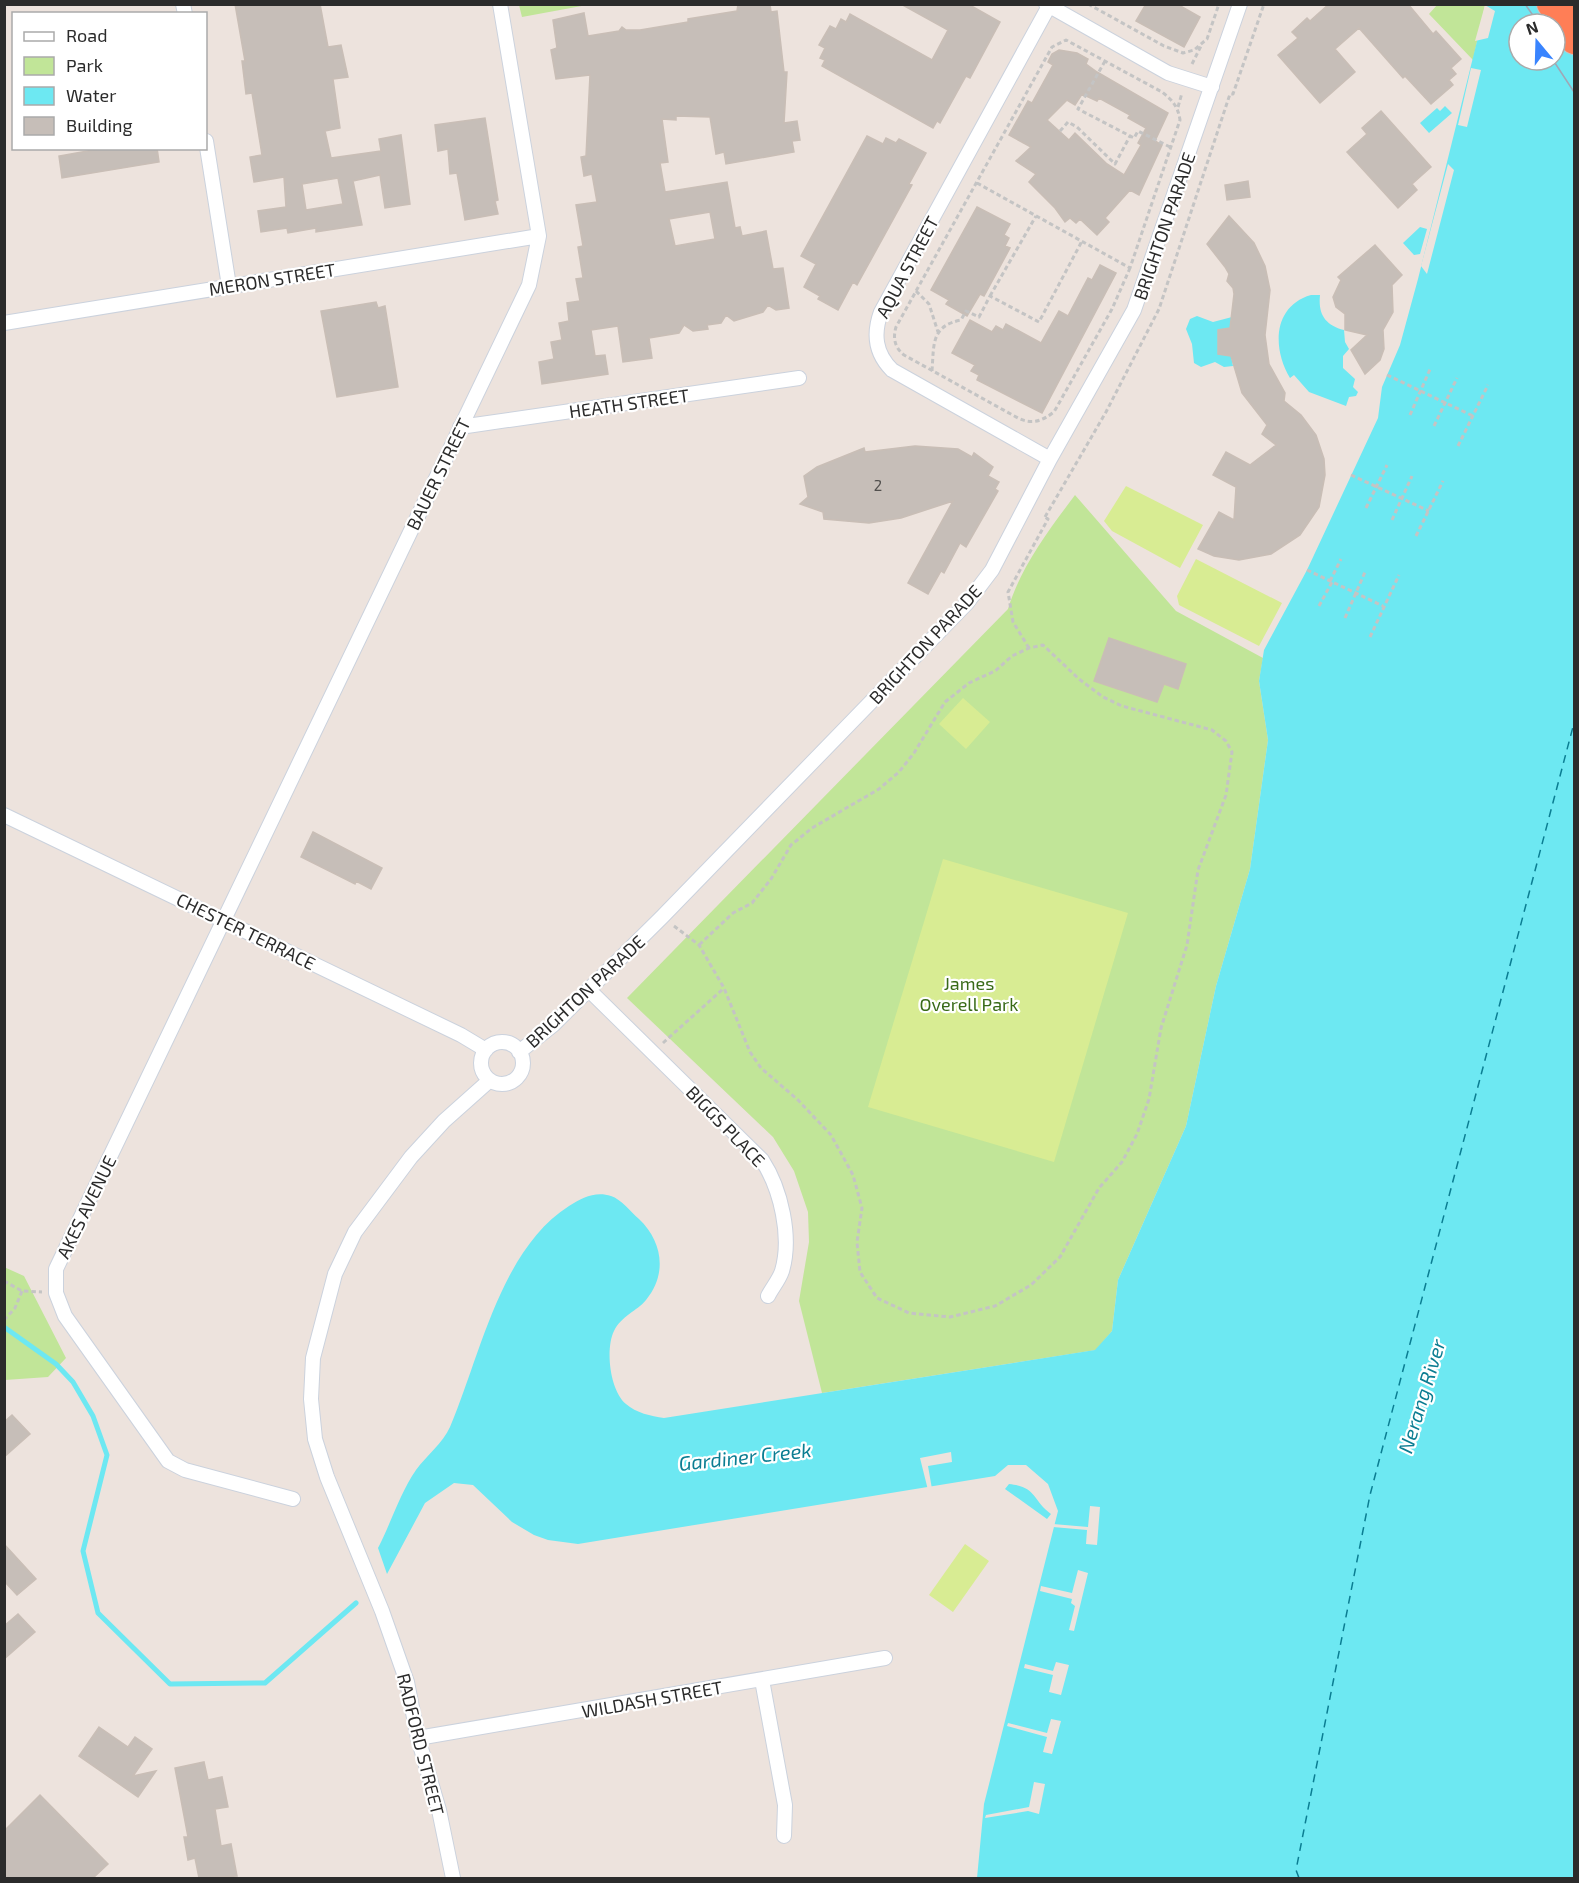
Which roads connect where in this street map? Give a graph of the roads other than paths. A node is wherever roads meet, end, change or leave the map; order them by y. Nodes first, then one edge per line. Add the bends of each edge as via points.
1 (500, 4) edge
2 (1240, 4) edge
3 (1550, 4) edge
4 (1048, 5) edge
5 (1575, 41) edge
6 (1212, 87) junction
7 (207, 147) edge
8 (539, 236) junction
9 (229, 286) junction
10 (4, 323) edge
11 (799, 378) dead end
12 (460, 427) junction
13 (1050, 459) junction
14 (4, 815) edge
15 (223, 920) junction
16 (589, 990) junction
17 (486, 1050) junction
18 (519, 1052) junction
19 (490, 1080) junction
20 (768, 1296) dead end
21 (293, 1499) dead end
22 (885, 1658) dead end
23 (762, 1680) junction
24 (418, 1738) junction
25 (784, 1836) dead end
26 (453, 1878) edge

1 - 8 street, BAUER STREET
2 - 6 street, BRIGHTON PARADE
3 - 5 highway
4 - 6 street via 1168,73
4 - 13 street, AQUA STREET via 882,312 876,343 884,362 892,369
6 - 13 street, BRIGHTON PARADE via 1134,310
7 - 9 street
8 - 9 street, MERON STREET
8 - 12 street, BAUER STREET via 529,285
9 - 10 street, MERON STREET
11 - 12 street, HEATH STREET
12 - 15 street, BAUER STREET
13 - 16 street, BRIGHTON PARADE via 992,570 967,603
14 - 15 street, CHESTER TERRACE
15 - 17 street, CHESTER TERRACE
15 - 21 street, AKES AVENUE via 56,1269 56,1293 65,1316 168,1461 185,1470
16 - 18 street, BRIGHTON PARADE
16 - 20 street, BIGGS PLACE via 762,1160 772,1176 785,1239 782,1272
17 - 18 street via 501,1042
17 - 19 street via 481,1066
18 - 19 street via 522,1066 516,1078 503,1084
19 - 24 street, RADFORD STREET via 411,1157 354,1232 322,1313 313,1358 311,1399 315,1439 407,1682
22 - 23 street, WILDASH STREET
23 - 24 street, WILDASH STREET
23 - 25 street via 785,1805
24 - 26 street, RADFORD STREET

